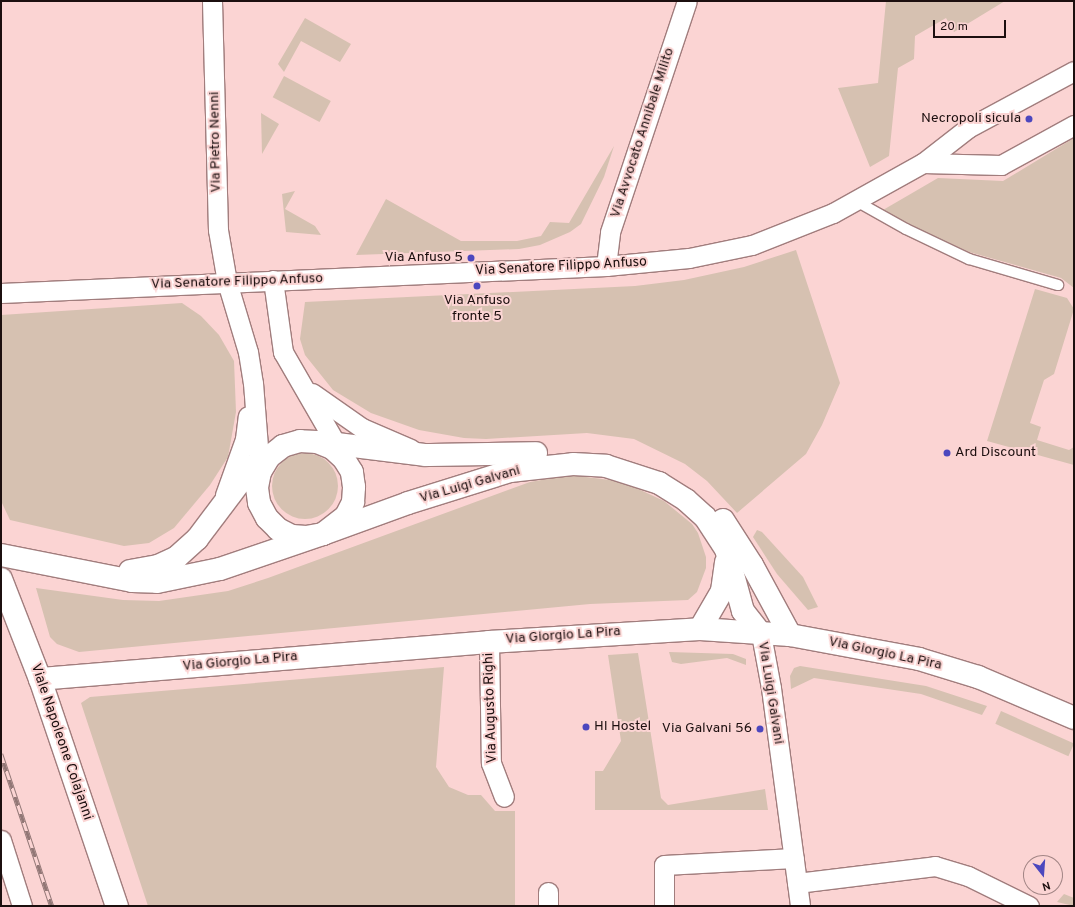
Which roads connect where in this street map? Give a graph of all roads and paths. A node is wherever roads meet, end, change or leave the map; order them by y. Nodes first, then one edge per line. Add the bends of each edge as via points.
1 (212, 1) edge
2 (687, 1) edge
3 (1074, 71) edge
4 (1074, 125) edge
5 (923, 163) junction
6 (856, 201) junction
7 (606, 266) junction
8 (273, 280) junction
9 (227, 282) junction
10 (1058, 285) dead end
11 (1, 293) edge
12 (296, 378) junction
13 (253, 383) junction
14 (333, 448) junction
15 (426, 456) junction
16 (260, 466) junction
17 (219, 511) junction
18 (323, 534) junction
19 (726, 549) junction
20 (1, 555) edge
21 (49, 566) junction
22 (1, 579) edge
23 (700, 629) junction
24 (761, 634) junction
25 (790, 635) junction
26 (489, 642) junction
27 (40, 679) junction
28 (1074, 718) edge
29 (504, 797) dead end
30 (1, 840) edge
31 (794, 858) junction
32 (797, 883) junction
33 (22, 906) edge
34 (117, 906) edge
35 (664, 906) edge
36 (800, 906) edge
37 (1029, 906) edge

1 - 9 street, Via Pietro Nenni via 218,230
2 - 7 street, Via Avvocato Annibale Milito via 610,232
3 - 5 street, Via Senatore Filippo Anfuso via 968,128
4 - 5 street via 1001,165
5 - 6 street, Via Senatore Filippo Anfuso
6 - 7 street, Via Senatore Filippo Anfuso via 806,225 752,245 689,258
6 - 10 lane via 906,229 969,259
7 - 8 street, Via Senatore Filippo Anfuso
8 - 9 street, Via Senatore Filippo Anfuso
8 - 12 street via 283,352
9 - 11 street, Via Senatore Filippo Anfuso
9 - 13 street, Via Pietro Nenni via 248,352
12 - 14 street
12 - 15 street via 337,413 362,428
13 - 16 street
13 - 17 street via 245,439
14 - 15 main road, Via Luigi Galvani
14 - 16 main road via 300,441 283,446
14 - 18 main road via 352,472 353,502 346,516
15 - 25 main road, Via Luigi Galvani via 506,456 569,450 595,452 649,465 706,501 720,516 735,536
16 - 17 main road
16 - 18 main road via 257,488 259,504 266,518 278,529 292,536
17 - 21 main road via 197,539 177,557 158,566 134,571
18 - 19 main road, Via Luigi Galvani via 510,470 573,464 606,466 659,483 686,500 705,517
18 - 21 main road via 220,570 157,582 132,581
19 - 23 main road via 726,574 722,591
19 - 24 main road, Via Luigi Galvani via 743,611
20 - 21 main road
22 - 27 main road, Viale Napoleone Colajanni
23 - 24 main road, Via Giorgio La Pira
23 - 26 main road, Via Giorgio La Pira
24 - 25 main road, Via Giorgio La Pira
24 - 31 street, Via Luigi Galvani via 771,688
25 - 28 main road, Via Giorgio La Pira via 919,659 978,676
26 - 27 main road, Via Giorgio La Pira
26 - 29 street, Via Augusto Righi via 491,763
27 - 34 main road, Viale Napoleone Colajanni
30 - 33 street
31 - 32 street, Via Luigi Galvani
31 - 35 street via 664,865
32 - 36 street, Via Luigi Galvani
32 - 37 street via 935,866 968,876

